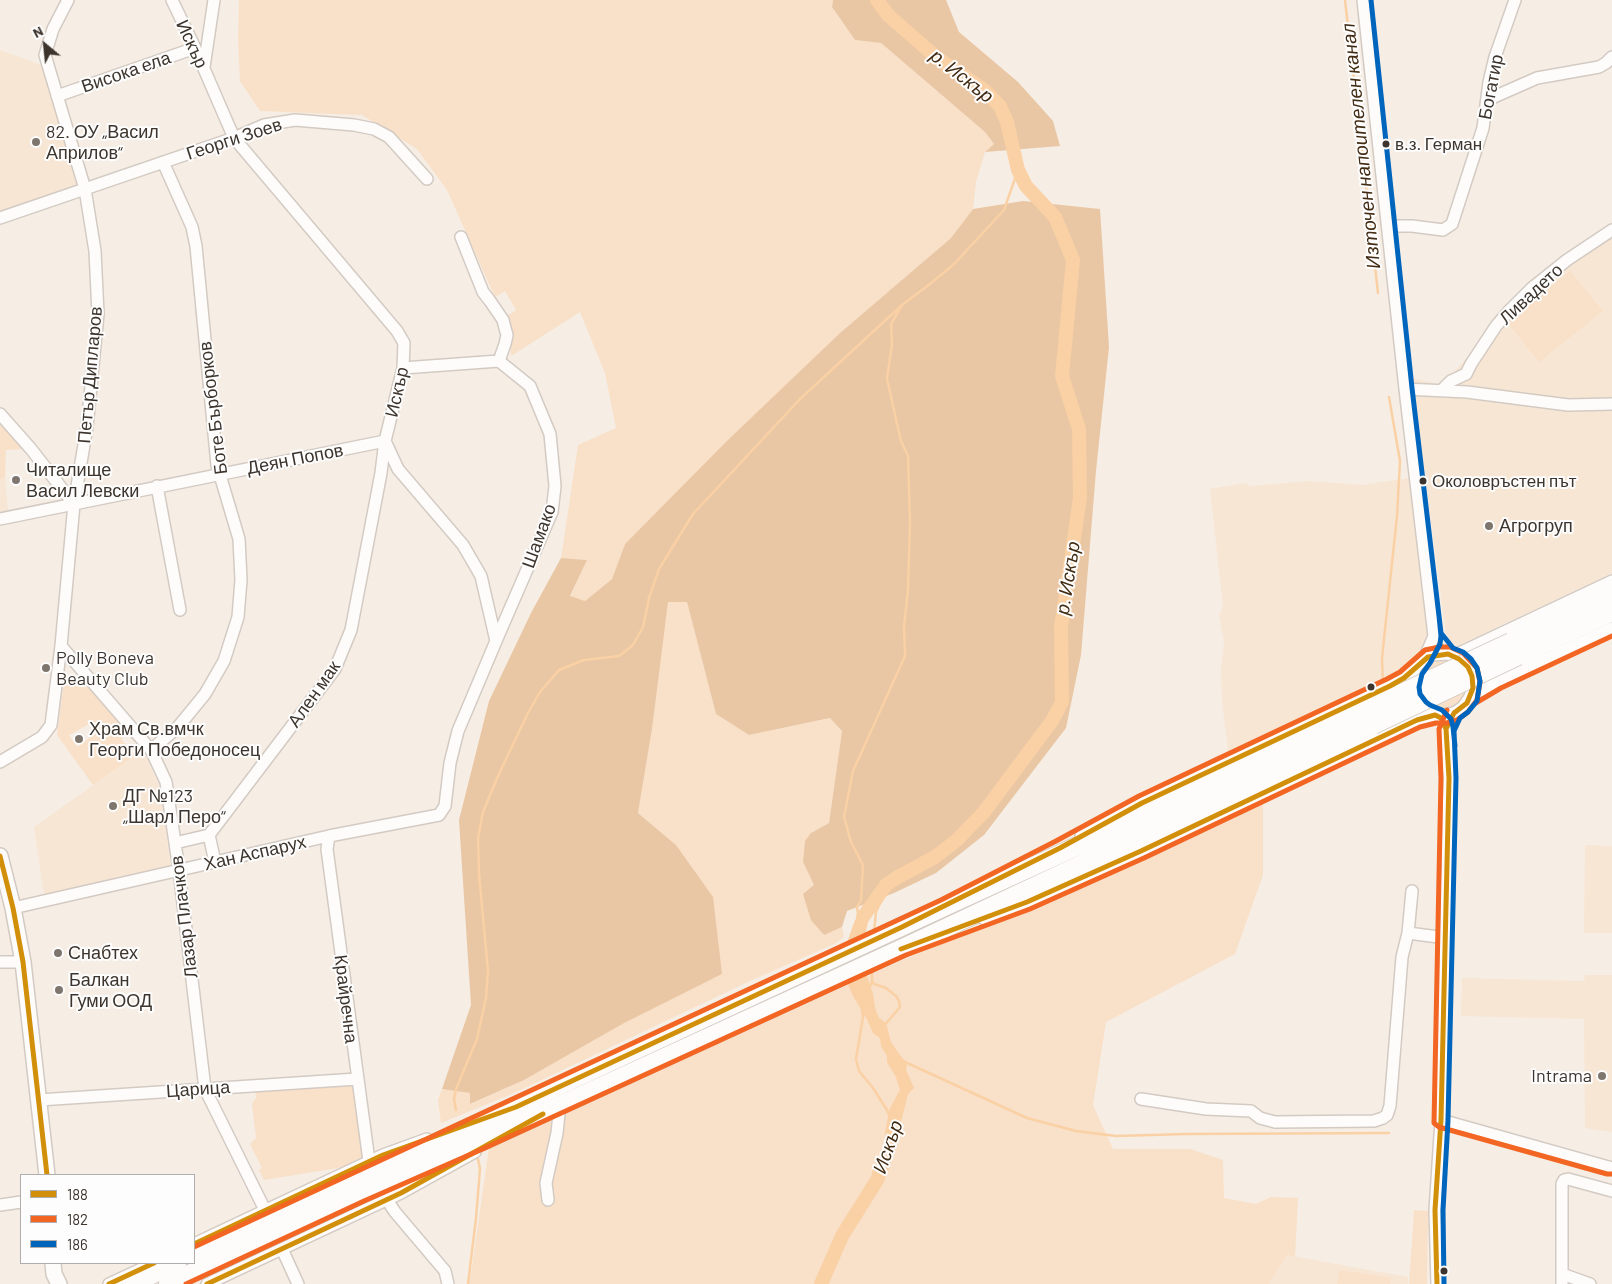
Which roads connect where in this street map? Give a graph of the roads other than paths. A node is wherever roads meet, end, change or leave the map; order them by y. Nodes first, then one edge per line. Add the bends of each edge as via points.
1 (68, 0) edge
2 (172, 0) edge
3 (214, 0) edge
4 (1363, 0) edge
5 (1515, 0) edge
6 (195, 48) junction
7 (1612, 57) edge
8 (204, 67) junction
9 (57, 96) junction
10 (1488, 100) junction
11 (234, 138) junction
12 (162, 162) junction
13 (426, 179) dead end
14 (85, 188) junction
15 (0, 218) edge
16 (1388, 226) junction
17 (1612, 230) edge
18 (461, 237) dead end
19 (499, 361) junction
20 (403, 368) junction
21 (1466, 374) junction
22 (1405, 389) junction
23 (1442, 390) junction
24 (1467, 392) junction
25 (1612, 404) edge
26 (0, 414) edge
27 (385, 442) junction
28 (220, 473) junction
29 (157, 486) junction
30 (74, 504) junction
31 (0, 519) edge
32 (1612, 581) edge
33 (1612, 594) edge
34 (180, 610) dead end
35 (1612, 612) edge
36 (1612, 628) edge
37 (1434, 636) junction
38 (496, 641) junction
39 (61, 646) junction
40 (1514, 649) junction
41 (1450, 655) junction
42 (1424, 659) junction
43 (1415, 670) junction
44 (1470, 697) junction
45 (1454, 713) junction
46 (1436, 715) junction
47 (1369, 718) junction
48 (1446, 728) junction
49 (151, 750) junction
50 (0, 762) edge
51 (209, 835) junction
52 (329, 836) junction
53 (175, 843) junction
54 (0, 856) edge
55 (215, 862) junction
56 (179, 870) junction
57 (1412, 891) dead end
58 (944, 907) junction
59 (13, 908) junction
60 (1408, 933) junction
61 (1446, 938) junction
62 (903, 948) junction
63 (0, 962) edge
64 (23, 962) junction
65 (357, 1079) junction
66 (205, 1089) junction
67 (1141, 1099) dead end
68 (40, 1100) junction
69 (516, 1107) junction
70 (557, 1107) junction
71 (1441, 1120) junction
72 (369, 1161) junction
73 (1611, 1167) edge
74 (47, 1174) edge
75 (1612, 1191) edge
76 (387, 1200) junction
77 (548, 1200) dead end
78 (20, 1202) edge
79 (0, 1205) edge
80 (265, 1210) junction
81 (195, 1244) edge
82 (282, 1249) junction
83 (195, 1255) edge
84 (152, 1264) edge
85 (176, 1264) edge
86 (1562, 1279) edge
87 (109, 1284) edge
88 (132, 1284) edge
89 (168, 1284) edge
90 (207, 1284) edge
91 (298, 1284) edge
92 (448, 1284) edge
93 (1436, 1284) edge
94 (1590, 1284) edge

1 - 9 street, Петър Дипларов via 45,55
2 - 6 street, Искър
3 - 8 street
4 - 16 street
5 - 10 street, Богатир via 1495,57
6 - 8 street, Искър
6 - 9 street, Висока ела
7 - 10 street via 1599,67 1537,78
8 - 11 street, Искър
9 - 14 street, Петър Дипларов
10 - 16 street, Богатир via 1483,128 1452,224 1444,230
11 - 12 street, Георги Зоев
11 - 13 street, Георги Зоев via 264,125 295,120 374,129 389,137
11 - 20 street, Искър via 397,331 404,344
12 - 14 street, Георги Зоев
12 - 28 street, Боте Бърборков via 192,227 196,246
14 - 15 street, Георги Зоев
14 - 30 street, Петър Дипларов via 95,251 98,314 87,428
16 - 22 street
17 - 21 street, Ливадето via 1567,260 1520,300 1496,326
18 - 19 street via 482,292 505,328 507,335
19 - 20 street
19 - 38 street, Шамако via 530,386 539,406 550,434 555,486 552,512
20 - 27 street, Искър
21 - 23 street, Ливадето
21 - 24 street
22 - 23 street
22 - 37 street
23 - 24 street
24 - 25 street via 1568,404
26 - 30 street
27 - 28 street, Деян Попов
27 - 38 street, Искър via 398,469 464,545 481,576
27 - 51 street, Ален мак via 351,630 335,669
28 - 29 street, Деян Попов
28 - 49 street, Боте Бърборков via 239,538 241,580 238,616 224,661 205,694 178,727
29 - 30 street, Деян Попов
29 - 34 street
30 - 31 street, Деян Попов
30 - 39 street, Петър Дипларов
32 - 41 street
33 - 40 highway
35 - 40 highway
36 - 44 street
37 - 41 street
37 - 42 street
38 - 52 street, Хан Аспарух via 458,731 445,806 439,815
39 - 49 street, Лазар Плачков
39 - 50 street, Петър Дипларов via 51,726 42,737
40 - 47 highway, bridge
41 - 42 street via 1433,655
41 - 44 street via 1470,671 1473,682
42 - 43 street
43 - 46 street via 1411,683 1413,697 1426,712
43 - 58 street via 1390,686 1142,803
44 - 45 street
45 - 46 street
45 - 48 street
46 - 48 street
46 - 62 street via 1417,720 1027,902
47 - 58 highway via 1239,772
47 - 62 highway via 1261,780
48 - 61 street via 1450,778
49 - 53 street, Лазар Плачков via 166,782
51 - 53 street
51 - 55 street
52 - 55 street, Хан Аспарух
52 - 65 street, Крайречна via 327,849
53 - 56 street, Лазар Плачков
54 - 59 main road
55 - 56 street, Хан Аспарух
56 - 59 street, Хан Аспарух
56 - 66 street, Лазар Плачков
57 - 60 street
58 - 69 highway
59 - 64 main road
60 - 61 street
60 - 67 street via 1402,957 1390,1106 1383,1118 1374,1121 1274,1122 1250,1111 1206,1109
61 - 71 street
62 - 70 highway
63 - 64 street
64 - 68 main road
65 - 66 street, Царица
65 - 72 street, Крайречна
66 - 68 street, Царица
66 - 80 street, Лазар Плачков
68 - 74 main road
69 - 72 street
69 - 83 highway
70 - 76 street
70 - 77 street via 557,1133 546,1183
70 - 89 highway
71 - 73 street
71 - 93 street via 1435,1210
72 - 80 street
75 - 86 street via 1564,1180
76 - 82 street
76 - 92 street via 445,1271
78 - 79 street
80 - 81 street
82 - 90 street
82 - 91 street
84 - 87 street
85 - 88 highway
86 - 94 street

